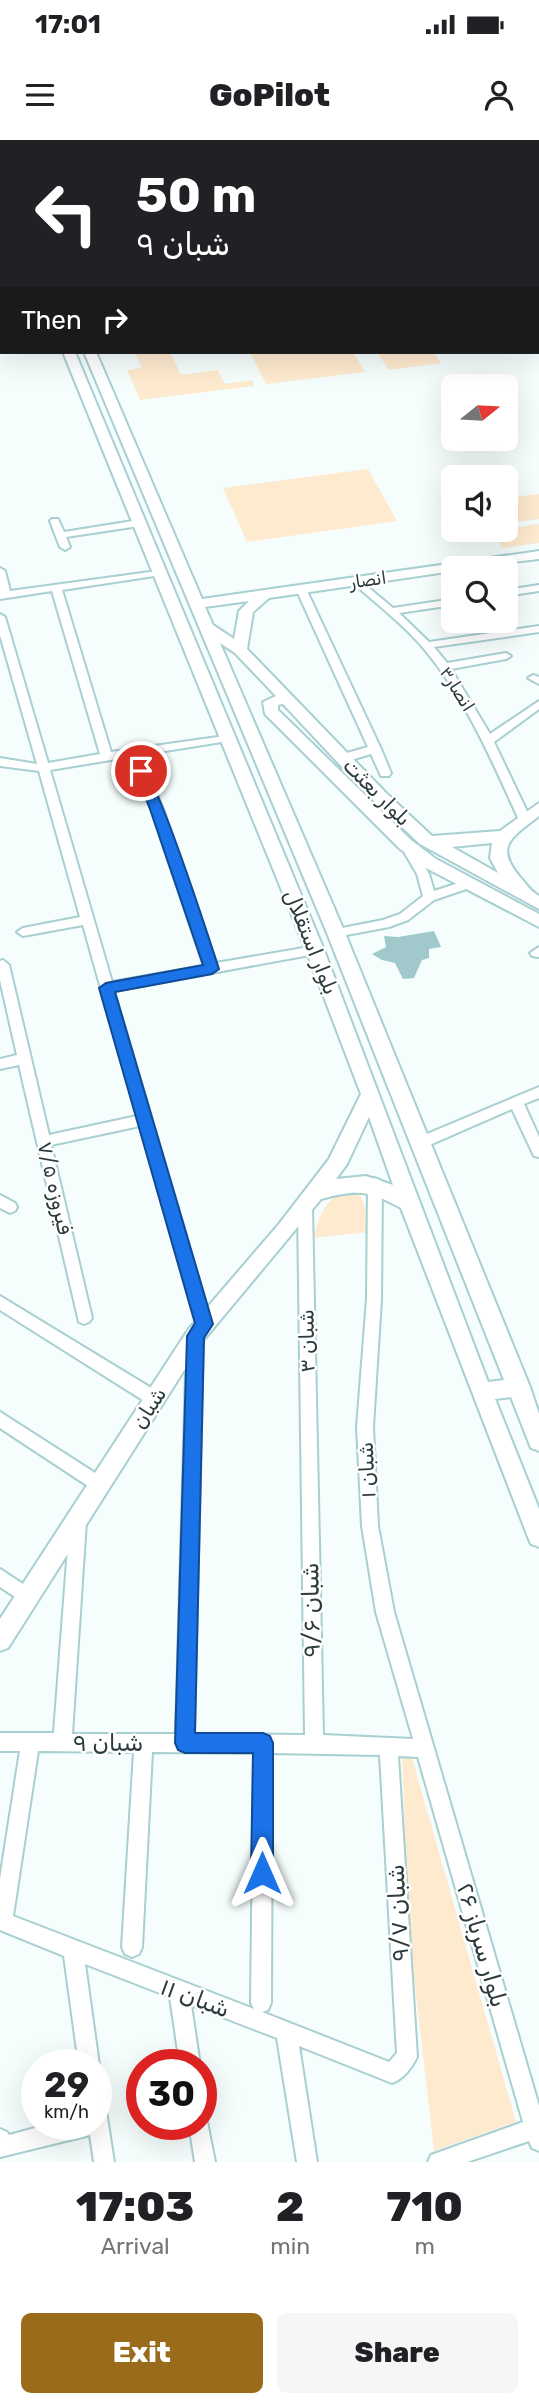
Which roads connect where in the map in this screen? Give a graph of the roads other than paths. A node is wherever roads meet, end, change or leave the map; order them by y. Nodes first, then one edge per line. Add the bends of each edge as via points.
1 (70, 354) edge
2 (93, 354) edge
3 (152, 500) junction
4 (132, 503) junction
5 (55, 521) dead end
6 (139, 523) junction
7 (61, 535) junction
8 (65, 547) dead end
9 (539, 555) edge
10 (0, 572) edge
11 (161, 572) junction
12 (357, 581) junction
13 (56, 587) junction
14 (539, 588) edge
15 (301, 589) junction
16 (518, 591) edge
17 (3, 595) edge
18 (264, 595) junction
19 (197, 604) junction
20 (441, 604) edge
21 (391, 611) junction
22 (0, 617) edge
23 (208, 627) junction
24 (539, 629) edge
25 (2, 631) edge
26 (427, 645) junction
27 (240, 650) junction
28 (506, 656) dead end
29 (443, 667) junction
30 (287, 699) junction
31 (539, 704) edge
32 (220, 716) junction
33 (245, 717) junction
34 (228, 737) junction
35 (277, 737) junction
36 (488, 741) junction
37 (375, 749) junction
38 (133, 752) junction
39 (107, 757) junction
40 (344, 758) junction
41 (0, 762) edge
42 (44, 767) junction
43 (385, 773) dead end
44 (539, 808) edge
45 (525, 820) junction
46 (504, 836) junction
47 (426, 840) junction
48 (405, 844) junction
49 (471, 883) junction
50 (430, 897) junction
51 (532, 899) edge
52 (88, 920) junction
53 (539, 921) edge
54 (23, 932) dead end
55 (336, 933) junction
56 (315, 950) junction
57 (4, 965) dead end
58 (212, 969) junction
59 (106, 988) junction
60 (370, 1017) junction
61 (343, 1022) junction
62 (23, 1059) junction
63 (0, 1064) edge
64 (539, 1092) edge
65 (370, 1095) junction
66 (517, 1104) junction
67 (144, 1120) junction
68 (44, 1141) junction
69 (420, 1143) junction
70 (539, 1152) edge
71 (375, 1184) junction
72 (312, 1199) junction
73 (411, 1204) junction
74 (0, 1303) edge
75 (84, 1318) dead end
76 (200, 1330) junction
77 (519, 1387) junction
78 (481, 1392) junction
79 (155, 1399) junction
80 (0, 1419) edge
81 (539, 1441) edge
82 (308, 1475) joint
83 (100, 1485) junction
84 (78, 1519) junction
85 (539, 1537) edge
86 (0, 1577) edge
87 (26, 1596) junction
88 (0, 1640) edge
89 (0, 1742) edge
90 (30, 1743) junction
91 (62, 1743) junction
92 (144, 1743) junction
93 (185, 1743) junction
94 (263, 1743) junction
95 (314, 1744) junction
96 (389, 1748) junction
97 (426, 1748) junction
98 (1, 1920) edge
99 (132, 1947) dead end
100 (72, 1949) junction
101 (179, 1993) junction
102 (261, 2003) dead end
103 (286, 2030) junction
104 (87, 2049) edge
105 (188, 2049) edge
106 (392, 2073) joint
107 (537, 2135) edge
108 (0, 2139) edge
109 (27, 2140) edge
110 (100, 2140) edge
111 (202, 2140) edge
112 (104, 2162) edge
113 (205, 2162) edge
114 (307, 2162) edge
115 (438, 2162) edge

1 - 4 main road, بلوار استقلال
2 - 3 main road, بلوار استقلال
3 - 4 main road
3 - 19 main road, بلوار استقلال
4 - 6 main road, بلوار استقلال
5 - 7 street
6 - 7 street
6 - 11 main road, بلوار استقلال
7 - 8 street
9 - 12 main road, انصار
10 - 17 street
11 - 13 street
11 - 32 main road, بلوار استقلال
12 - 15 main road, انصار
12 - 21 street, انصار۳
13 - 17 street
13 - 39 street
14 - 16 street
15 - 18 main road, انصار
15 - 37 street
18 - 19 main road, انصار
18 - 27 main road via 246,611
19 - 23 main road, بلوار استقلال
20 - 21 street
21 - 26 street, انصار۳
22 - 25 street
23 - 27 main road, بلوار بعثت
23 - 33 main road, بلوار استقلال
24 - 26 street
25 - 42 street
26 - 29 street, انصار۳
27 - 30 main road, بلوار بعثت
28 - 29 street
29 - 36 street, انصار۳
30 - 35 main road, بلوار بعثت via 271,702
30 - 40 main road, بلوار بعثت
31 - 36 street
32 - 33 main road
32 - 34 main road, بلوار استقلال
33 - 35 main road, بلوار استقلال
33 - 35 main road
34 - 38 street
34 - 56 main road, بلوار استقلال
35 - 48 main road, بلوار بعثت
35 - 55 main road, بلوار استقلال
36 - 45 street, انصار۳
37 - 40 street
37 - 43 street
38 - 39 street
38 - 58 street
39 - 42 street
40 - 47 main road, بلوار بعثت
41 - 42 street
42 - 52 street
44 - 45 main road
45 - 46 main road
46 - 47 main road
46 - 51 main road via 496,856
47 - 51 main road, بلوار بعثت
48 - 49 main road, بلوار بعثت via 430,863
48 - 50 street via 423,873
49 - 50 street
49 - 53 main road, بلوار بعثت
50 - 55 street via 404,917
52 - 54 street
52 - 59 street
55 - 60 main road, بلوار استقلال
56 - 58 street
56 - 61 main road, بلوار استقلال
57 - 62 street, ۷/۵ فیروزه
58 - 59 street
59 - 67 street
60 - 61 main road
60 - 69 main road, بلوار استقلال
61 - 65 main road, بلوار استقلال
62 - 63 street
62 - 68 street, ۷/۵ فیروزه
64 - 66 street
65 - 72 main road, شبان via 351,1140
65 - 73 main road, بلوار استقلال
66 - 69 street
66 - 70 street
67 - 68 street
67 - 76 street
68 - 75 street, ۷/۵ فیروزه
69 - 77 main road, بلوار استقلال
71 - 72 main road via 359,1182
71 - 73 main road
71 - 97 street, ۱ شبان via 374,1300 365,1427 370,1526 385,1612
72 - 76 main road, شبان
72 - 82 street, ۳ شبان
73 - 78 main road, بلوار استقلال
74 - 79 street
76 - 79 main road, شبان
76 - 93 street
77 - 78 main road
77 - 81 main road, بلوار استقلال
78 - 85 main road, بلوار استقلال
79 - 83 main road, شبان
80 - 83 street
82 - 95 street, ۹/۶ شبان
83 - 84 main road, شبان
84 - 87 main road, شبان
84 - 91 street
86 - 87 street
87 - 88 main road, شبان
89 - 90 street, ۹ شبان
90 - 91 street, ۹ شبان
90 - 98 street
91 - 92 street, ۹ شبان
92 - 93 street, ۹ شبان
92 - 99 street
93 - 94 street, ۹ شبان
94 - 95 street, ۹ شبان
94 - 102 street
95 - 96 street, ۹ شبان
96 - 97 street, ۹ شبان
96 - 106 street, ۹/۷ شبان via 407,2057
97 - 107 street, ۲۶ بلوار سرباز
98 - 100 street, ۱۱ شبان
100 - 101 street, ۱۱ شبان
100 - 104 street
101 - 103 street, ۱۱ شبان
101 - 105 street
103 - 106 street, ۱۱ شبان
103 - 114 street
107 - 115 street
108 - 109 street via 1,2147
110 - 112 street
111 - 113 street

